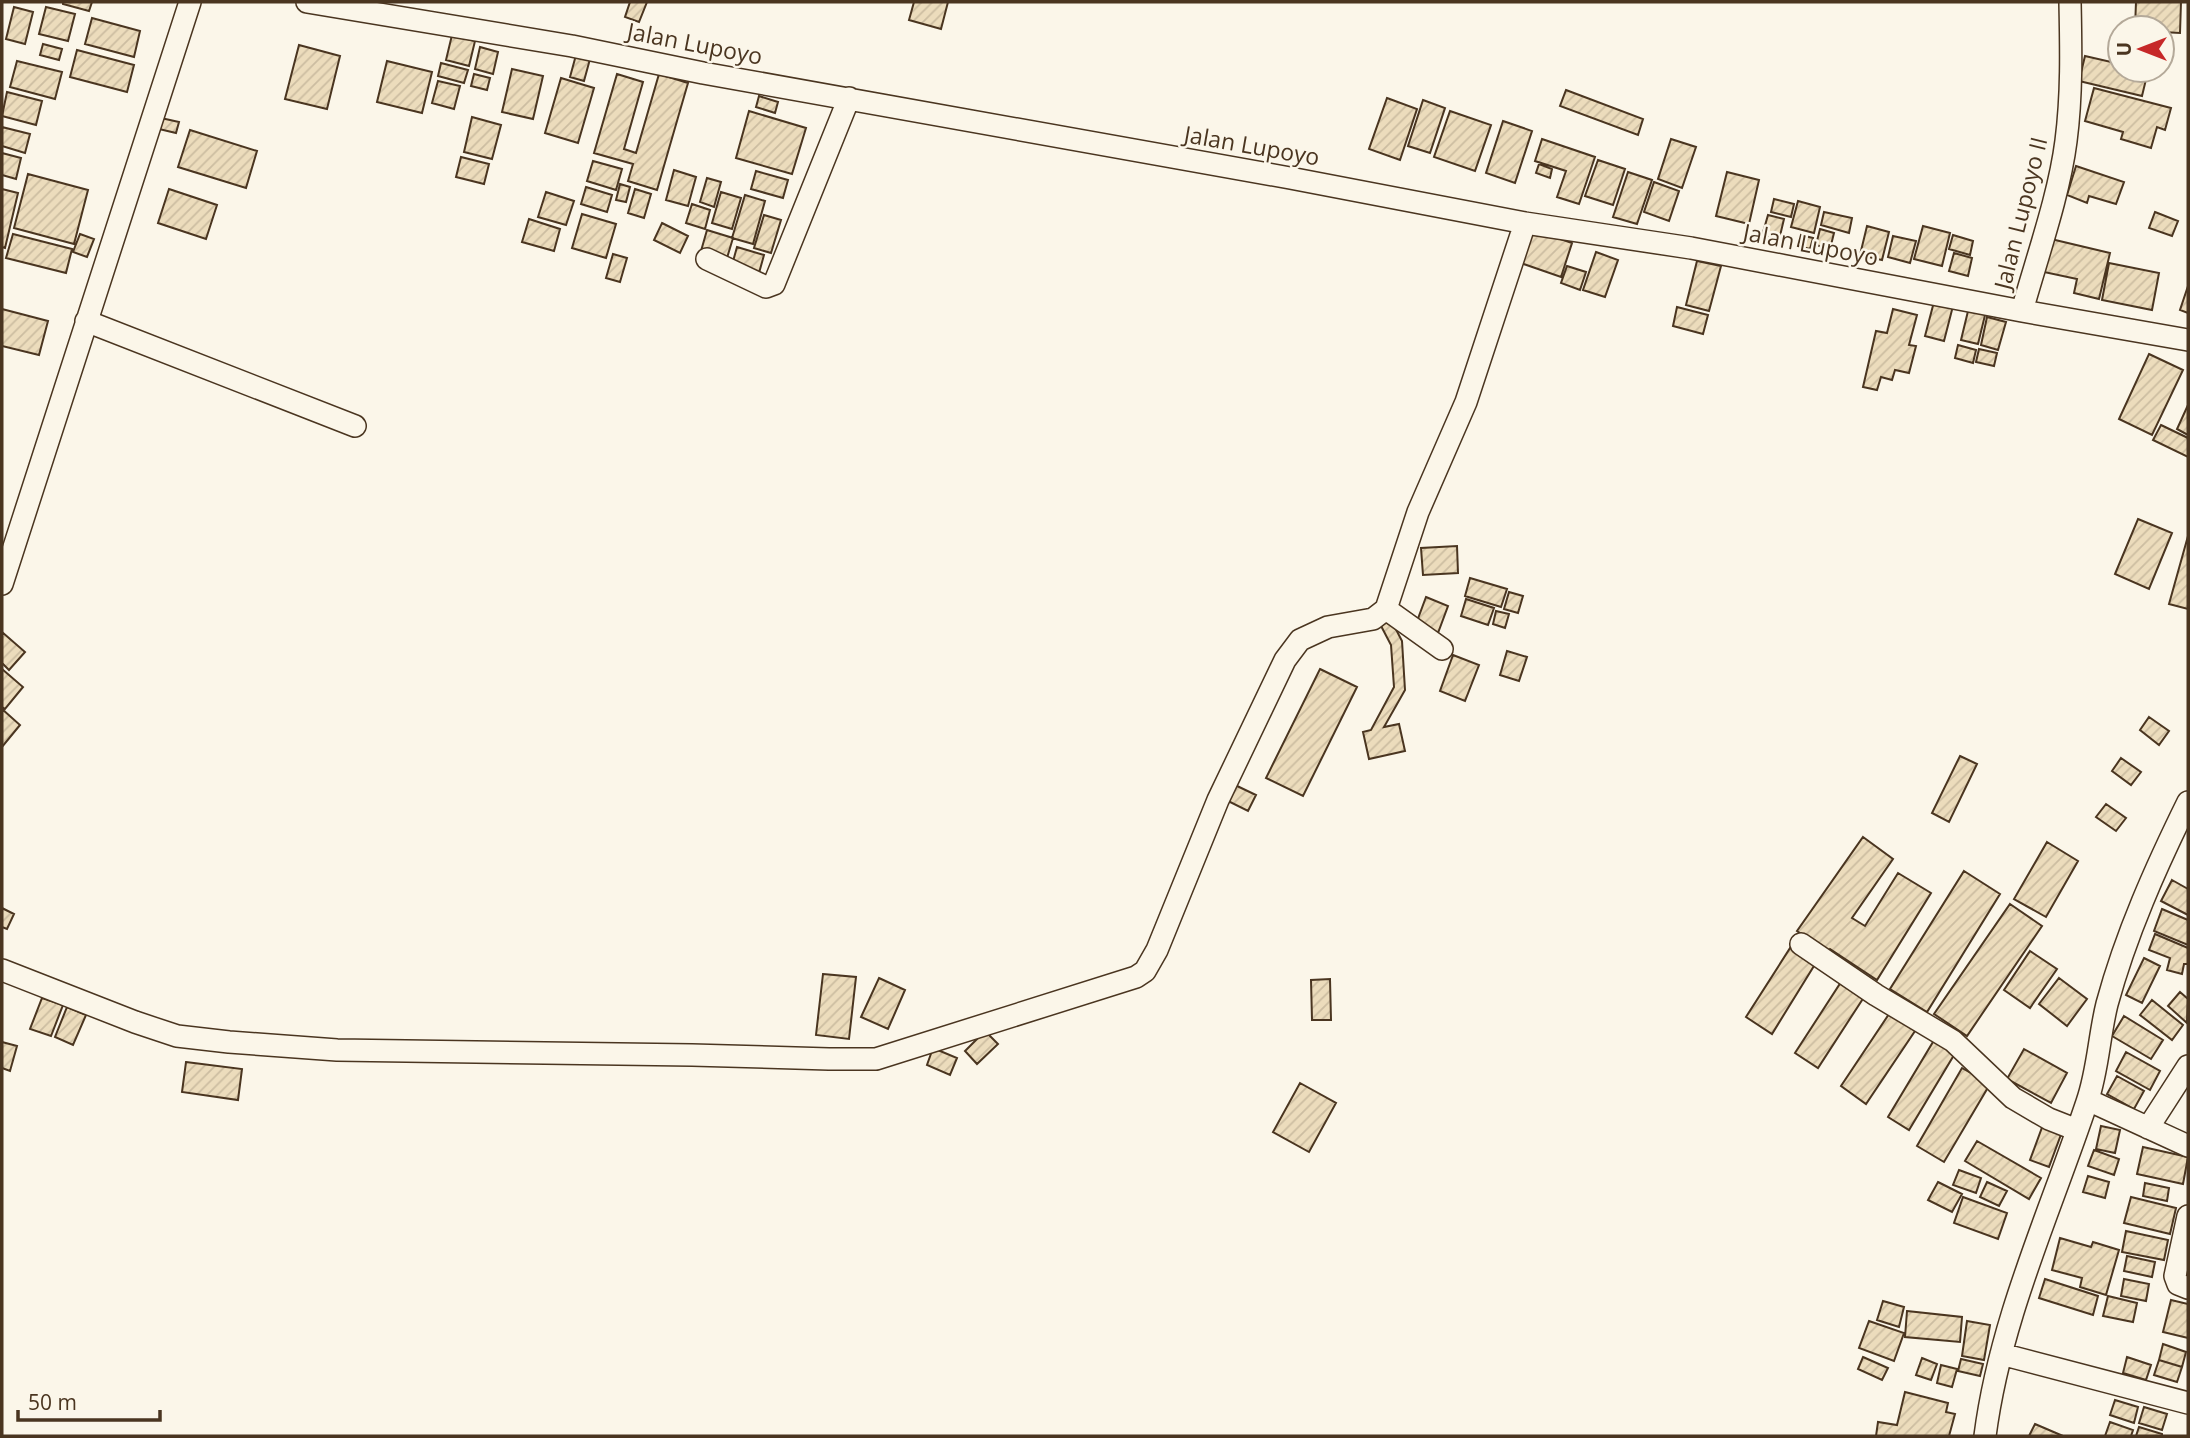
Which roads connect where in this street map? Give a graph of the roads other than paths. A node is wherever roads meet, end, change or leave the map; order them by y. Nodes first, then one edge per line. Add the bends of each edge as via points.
1 (190, 2) edge
2 (307, 2) edge
3 (2070, 2) edge
4 (849, 98) junction
5 (1525, 223) junction
6 (707, 259) dead end
7 (2022, 311) junction
8 (86, 321) junction
9 (2188, 340) edge
10 (355, 426) dead end
11 (2, 584) edge
12 (1386, 609) junction
13 (1442, 649) dead end
14 (2188, 802) edge
15 (1801, 944) dead end
16 (2, 970) edge
17 (2188, 1066) edge
18 (2088, 1100) junction
19 (2148, 1128) junction
20 (2077, 1130) junction
21 (2188, 1146) edge
22 (2188, 1216) edge
23 (2188, 1288) edge
24 (2001, 1354) junction
25 (2188, 1403) edge
26 (1985, 1436) edge

1 - 8 street
2 - 4 street, Jalan Lupoyo
3 - 7 street, Jalan Lupoyo II via 2066,141
4 - 5 street, Jalan Lupoyo
4 - 6 street via 774,284 766,287
5 - 7 street, Jalan Lupoyo via 1690,248
5 - 12 street via 1466,402 1418,512
7 - 9 street, Jalan Lupoyo
8 - 10 street
8 - 11 street
12 - 13 street
12 - 16 street via 1373,619 1328,627 1300,640 1285,660 1218,800 1145,971 1136,978 876,1059 337,1050 229,1042 146,1026
14 - 18 street via 2116,974
15 - 20 street via 1953,1041 2025,1107
17 - 19 street
18 - 19 street
18 - 20 street
19 - 21 street
20 - 24 street
22 - 23 street via 2175,1276 2178,1284
24 - 25 street
24 - 26 street

